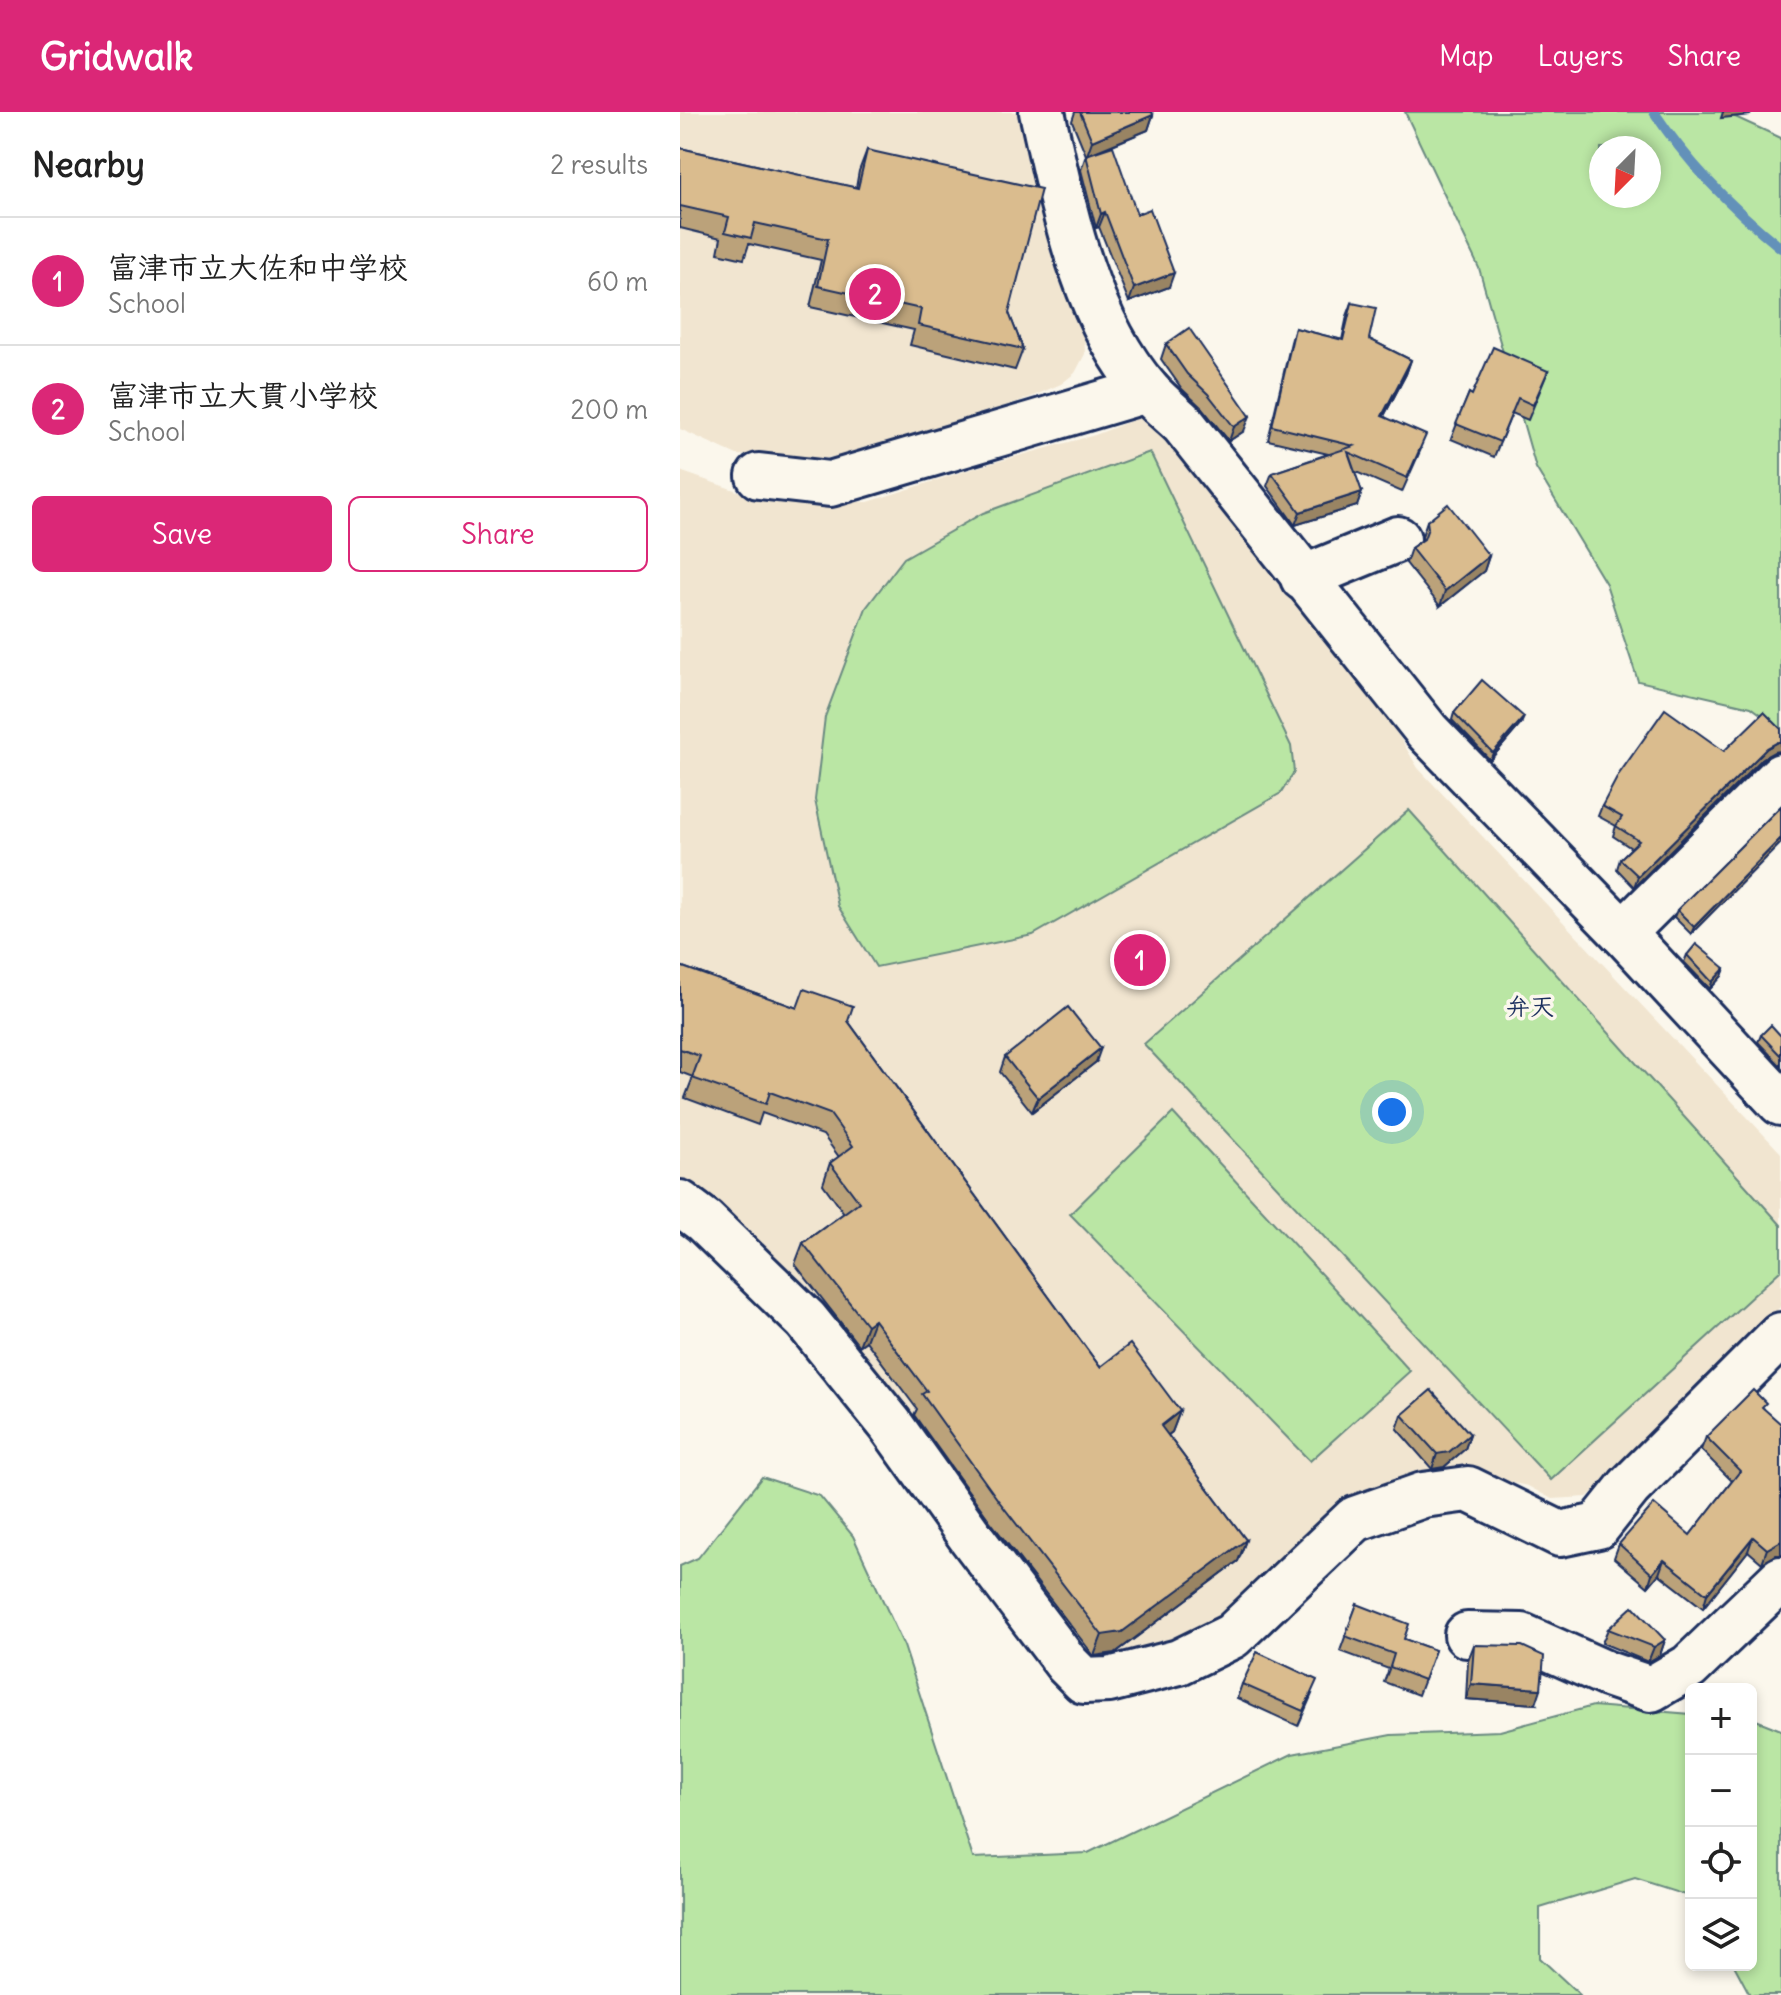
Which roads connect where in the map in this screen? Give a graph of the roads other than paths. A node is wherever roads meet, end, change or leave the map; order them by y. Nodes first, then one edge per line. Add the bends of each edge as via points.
1 (1042, 112) edge
2 (1147, 390) junction
3 (759, 476) dead end
4 (1398, 539) dead end
5 (1303, 578) junction
6 (1781, 776) edge
7 (1623, 933) junction
8 (1781, 1103) edge
9 (680, 1203) edge
10 (1781, 1335) edge
11 (1781, 1579) edge
12 (1467, 1635) dead end

1 - 2 street via 1060,193 1100,317
2 - 3 street via 830,484
2 - 5 street via 1183,424
4 - 5 street
5 - 7 street via 1427,731
6 - 7 street
7 - 8 street
9 - 10 street via 806,1320 1084,1681 1179,1662 1232,1636 1355,1519 1423,1495 1468,1489 1560,1534 1598,1526 1629,1487
11 - 12 street via 1689,1667 1651,1689 1522,1636

